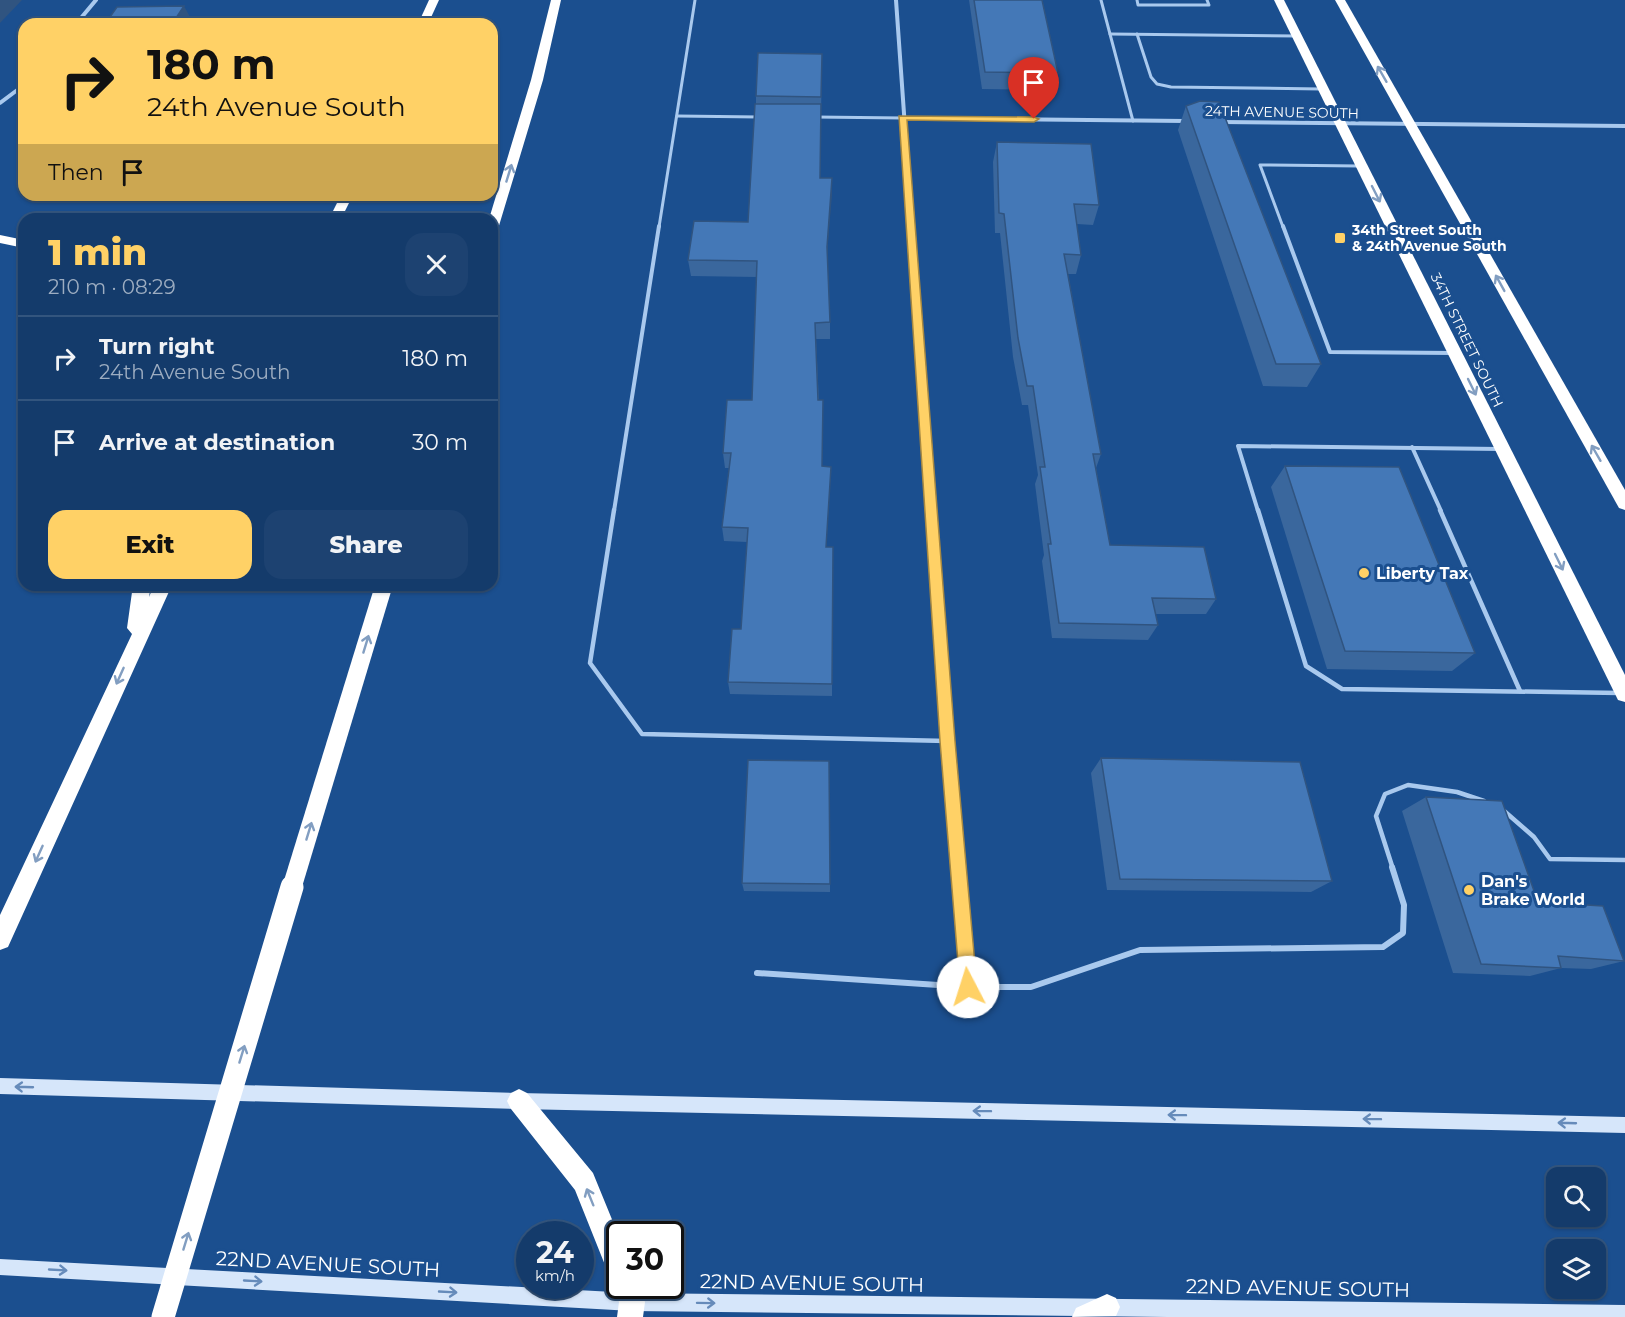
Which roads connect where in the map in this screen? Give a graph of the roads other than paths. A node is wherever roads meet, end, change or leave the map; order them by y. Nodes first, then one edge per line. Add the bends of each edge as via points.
1 (96, 0) edge
2 (434, 0) edge
3 (556, 0) edge
4 (695, 0) edge
5 (896, 0) edge
6 (1101, 0) edge
7 (1137, 0) edge
8 (1206, 0) edge
9 (1279, 0) edge
10 (1340, 0) edge
11 (81, 18) edge
12 (426, 18) edge
13 (1110, 34) junction
14 (1137, 34) junction
15 (1297, 36) junction
16 (1324, 89) junction
17 (18, 90) edge
18 (0, 103) edge
19 (677, 116) junction
20 (760, 117) edge
21 (807, 117) edge
22 (903, 118) junction
23 (1133, 121) junction
24 (1190, 121) edge
25 (1212, 122) edge
26 (1341, 123) junction
27 (1411, 124) junction
28 (1625, 126) edge
29 (1362, 166) junction
30 (497, 213) edge
31 (0, 239) edge
32 (18, 243) edge
33 (1456, 353) junction
34 (1412, 447) junction
35 (1503, 448) junction
36 (1625, 504) edge
37 (141, 591) edge
38 (160, 591) edge
39 (382, 591) edge
40 (134, 646) junction
41 (1520, 692) junction
42 (1625, 694) edge
43 (947, 741) junction
44 (1489, 803) edge
45 (1500, 807) edge
46 (1625, 860) edge
47 (0, 939) edge
48 (757, 973) dead end
49 (968, 987) junction
50 (0, 1086) edge
51 (519, 1101) junction
52 (1625, 1125) edge
53 (606, 1236) edge
54 (0, 1267) edge
55 (629, 1301) edge
56 (1096, 1312) edge
57 (1625, 1314) edge
58 (163, 1317) edge

1 - 11 street
2 - 12 highway
30 -> 3 highway via 537,80
4 - 19 lane
5 - 22 street
6 - 13 lane
7 - 8 lane via 1138,5 1209,5
9 - 15 highway, 34TH STREET SOUTH
27 -> 10 highway
13 - 14 lane
13 - 23 lane
14 - 15 lane
14 - 16 lane via 1150,77 1157,84
15 - 16 highway, 34TH STREET SOUTH
16 - 26 highway, 34TH STREET SOUTH
17 - 18 street
19 - 20 lane
19 - 43 lane via 590,663 642,734
21 - 22 lane
22 - 23 street, 24TH AVENUE SOUTH
22 - 43 street
23 - 24 street, 24TH AVENUE SOUTH
25 - 26 street, 24TH AVENUE SOUTH
26 - 27 street, 24TH AVENUE SOUTH
26 - 29 highway, 34TH STREET SOUTH
27 - 28 street, 24TH AVENUE SOUTH
36 -> 27 highway
29 -> 33 highway, 34TH STREET SOUTH
29 - 33 lane via 1260,165 1330,352
31 - 32 highway
33 -> 35 highway, 34TH STREET SOUTH
34 - 35 lane
34 - 41 lane
34 - 41 lane via 1238,446 1306,666 1342,689
35 -> 42 highway, 34TH STREET SOUTH
37 - 40 highway
38 - 40 highway
58 -> 39 highway, bridge
40 -> 47 highway
41 - 42 lane
43 - 49 street
44 - 49 lane via 1458,792 1408,785 1385,794 1376,816 1404,905 1402,933 1383,947 1140,950 1031,987
45 - 46 lane via 1534,837 1550,859
48 - 49 lane
51 -> 50 main road
52 -> 51 main road
53 -> 51 highway via 584,1182
54 -> 55 main road, 22ND AVENUE SOUTH
55 -> 56 main road, 22ND AVENUE SOUTH
56 - 57 main road, 22ND AVENUE SOUTH

